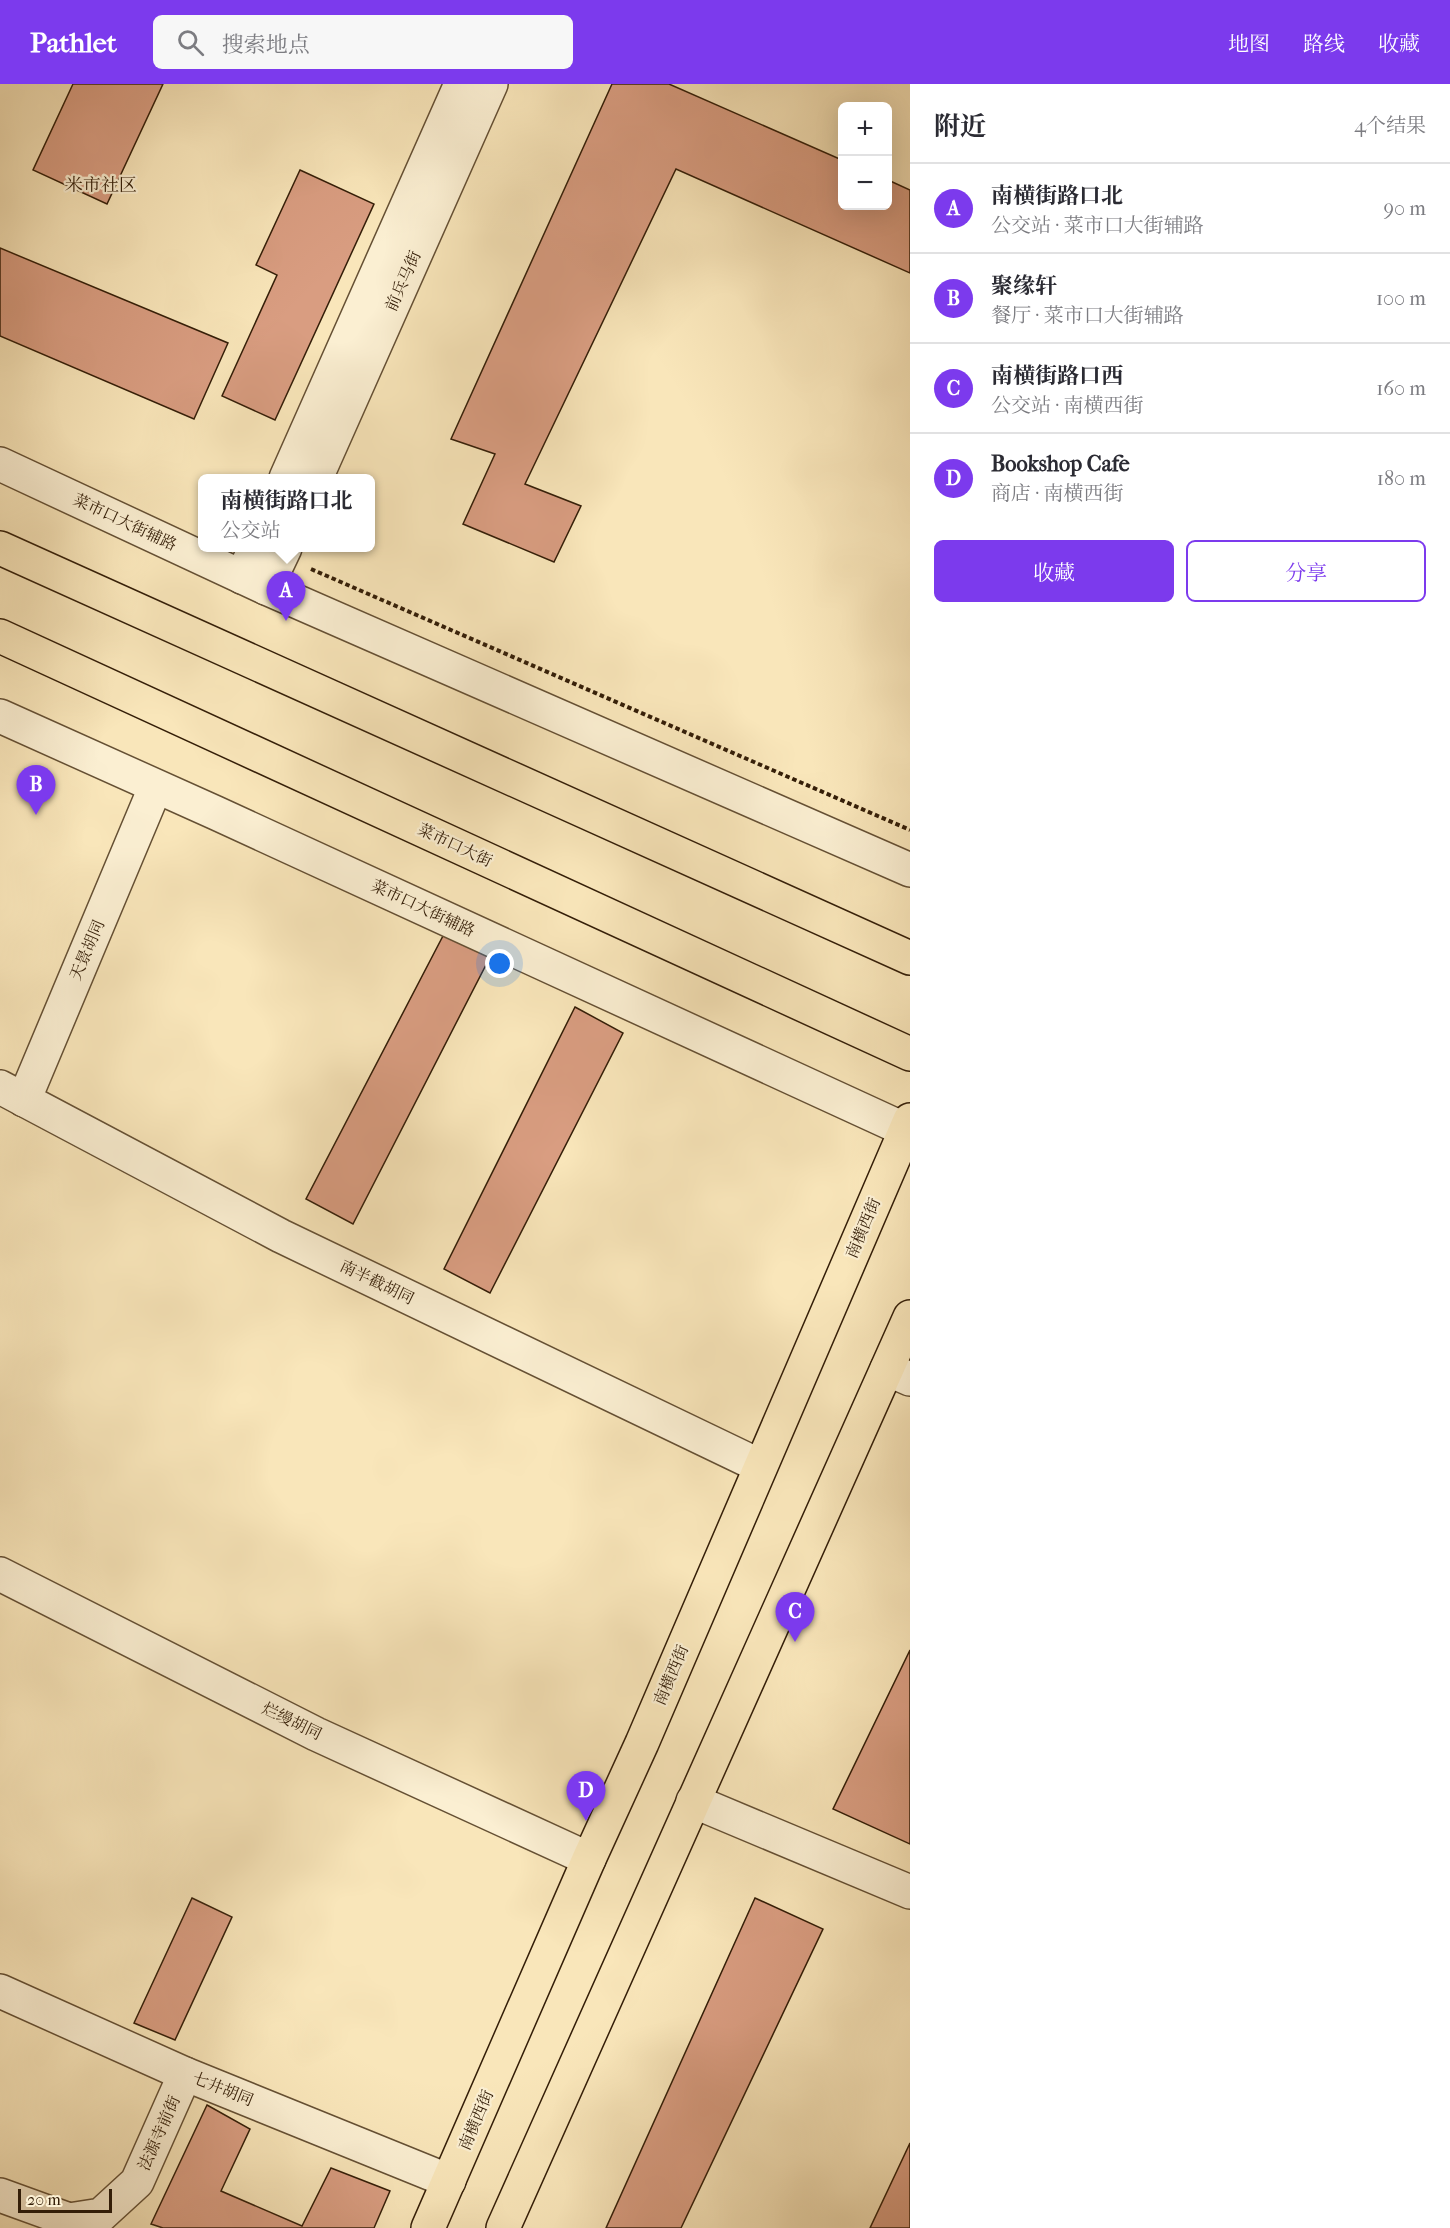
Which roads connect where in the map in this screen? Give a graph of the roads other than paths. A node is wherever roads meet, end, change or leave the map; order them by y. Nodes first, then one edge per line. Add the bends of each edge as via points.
1 (461, 84) edge
2 (491, 84) edge
3 (0, 464) edge
4 (288, 474) edge
5 (318, 474) edge
6 (0, 548) edge
7 (273, 552) edge
8 (254, 582) junction
9 (0, 636) edge
10 (0, 716) edge
11 (150, 800) dead end
12 (910, 870) edge
13 (910, 958) edge
14 (910, 1054) edge
15 (12, 1093) edge
16 (908, 1128) edge
17 (910, 1317) edge
18 (898, 1374) edge
19 (760, 1466) junction
20 (0, 1574) edge
21 (693, 1801) junction
22 (589, 1859) junction
23 (910, 1892) edge
24 (0, 1991) edge
25 (185, 2074) junction
26 (449, 2181) junction
27 (0, 2195) edge
28 (428, 2228) edge
29 (503, 2228) edge

1 - 4 street, 前兵马街
2 - 5 street, 前兵马街
3 - 8 street, 菜市口大街辅路
6 - 13 main road
7 - 8 street
8 - 12 street, 菜市口大街辅路
9 - 14 main road, 菜市口大街
10 - 16 street, 菜市口大街辅路
11 - 15 street, 天景胡同
15 - 19 street, 南半截胡同 via 281,1236
16 - 19 main road, 南横西街
17 - 18 main road
18 - 21 main road
19 - 22 main road, 南横西街
20 - 22 street, 烂缦胡同 via 316,1734
21 - 23 street
21 - 29 main road
22 - 26 main road, 南横西街
24 - 25 street, 七井胡同
25 - 26 street, 七井胡同
25 - 27 street, 法源寺前街 via 137,2182 101,2215 69,2220
26 - 28 main road, 南横西街

